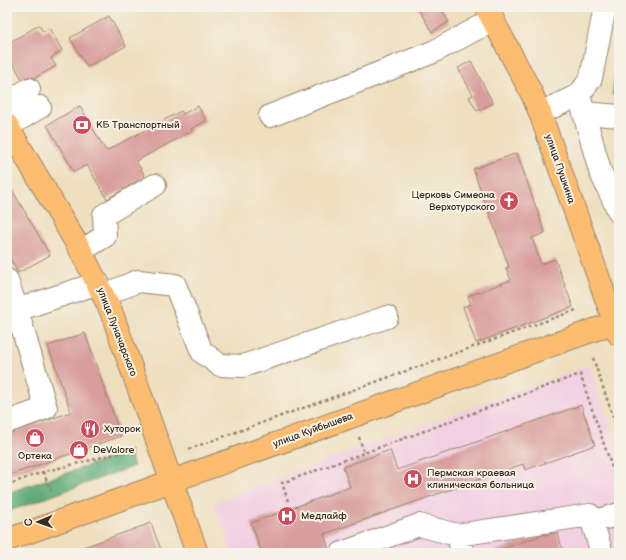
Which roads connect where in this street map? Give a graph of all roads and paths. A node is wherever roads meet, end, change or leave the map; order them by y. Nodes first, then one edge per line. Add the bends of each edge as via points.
1 (605, 7) edge
2 (490, 13) edge
3 (7, 103) edge
4 (581, 104) junction
5 (540, 113) junction
6 (270, 116) dead end
7 (619, 116) edge
8 (7, 126) edge
9 (155, 185) dead end
10 (619, 212) edge
11 (81, 251) junction
12 (7, 280) edge
13 (101, 289) junction
14 (576, 310) dead end
15 (12, 311) edge
16 (387, 317) dead end
17 (617, 327) edge
18 (593, 358) dead end
19 (7, 422) edge
20 (619, 434) edge
21 (359, 437) dead end
22 (136, 441) dead end
23 (189, 450) dead end
24 (364, 453) junction
25 (43, 472) junction
26 (172, 481) junction
27 (7, 485) edge
28 (619, 488) edge
29 (51, 491) dead end
30 (288, 501) dead end
31 (619, 514) edge
32 (592, 522) junction
33 (7, 540) edge
34 (460, 544) edge
35 (197, 553) edge
36 (342, 553) edge
37 (602, 553) edge

1 - 4 street via 591,78
2 - 5 main road, улица Пушкина
2 - 6 street via 433,52
3 - 8 street via 34,98
4 - 5 street
4 - 7 street
4 - 10 street via 600,171
5 - 17 main road, улица Пушкина
8 - 11 main road, улица Луначарского
9 - 11 street via 104,215 105,236
11 - 13 main road, улица Луначарского
12 - 15 street
13 - 15 street
13 - 16 street via 138,281 176,285 202,352 220,366 243,366
13 - 26 main road, улица Луначарского
14 - 23 path
15 - 19 street via 46,408
17 - 26 main road, улица Куйбышева
18 - 20 path
21 - 24 path
22 - 25 path via 139,448
24 - 28 path via 580,374
24 - 30 path via 282,484
25 - 27 path
25 - 29 path
26 - 33 main road, улица Куйбышева
26 - 35 main road, улица Луначарского
31 - 32 street
32 - 34 street via 590,515
32 - 37 street
34 - 36 street via 419,525

